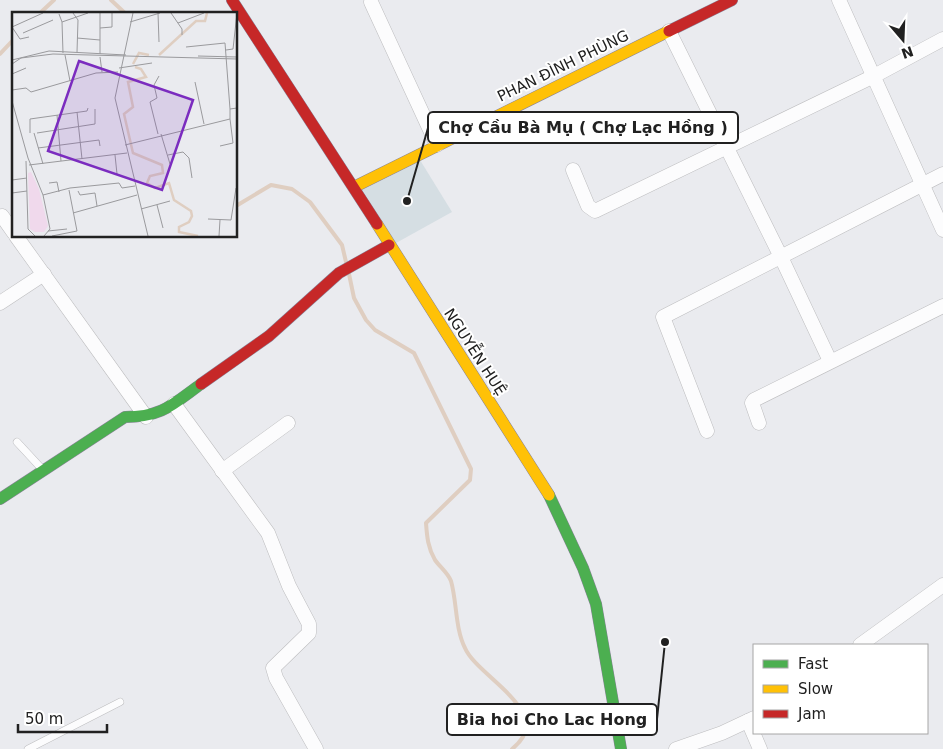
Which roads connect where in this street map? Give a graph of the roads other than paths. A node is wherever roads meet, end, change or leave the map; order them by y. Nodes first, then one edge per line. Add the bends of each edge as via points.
1 (232, 0) edge
2 (732, 0) edge
3 (839, 0) edge
4 (371, 2) dead end
5 (669, 31) junction
6 (943, 39) edge
7 (874, 76) junction
8 (437, 145) junction
9 (726, 147) junction
10 (573, 170) dead end
11 (943, 174) edge
12 (922, 186) junction
13 (354, 187) junction
14 (2, 216) dead end
15 (12, 229) edge
16 (943, 230) edge
17 (17, 238) edge
18 (389, 245) junction
19 (781, 257) junction
20 (44, 274) junction
21 (0, 303) edge
22 (943, 306) edge
23 (830, 361) junction
24 (174, 404) junction
25 (146, 417) junction
26 (759, 423) dead end
27 (288, 424) dead end
28 (706, 431) dead end
29 (17, 442) dead end
30 (44, 471) junction
31 (222, 471) junction
32 (0, 499) edge
33 (943, 585) edge
34 (861, 644) edge
35 (120, 702) dead end
36 (751, 720) edge
37 (755, 734) edge
38 (28, 749) edge
39 (316, 749) edge
40 (621, 749) edge
41 (676, 749) edge
42 (760, 749) edge

1 - 13 street, NGUYỄN HUỆ
2 - 5 street, PHAN ĐÌNH PHÙNG
3 - 7 street
4 - 8 street
5 - 8 street, PHAN ĐÌNH PHÙNG
5 - 9 street
6 - 7 street
7 - 9 street
7 - 12 street
8 - 13 street, PHAN ĐÌNH PHÙNG
9 - 10 street via 592,211
9 - 19 street
11 - 12 street
12 - 16 street
12 - 19 street
13 - 18 street, NGUYỄN HUỆ
14 - 15 street
17 - 20 street
18 - 24 street via 339,273 269,336
18 - 40 street, NGUYỄN HUỆ via 565,525 596,604
19 - 23 street
19 - 28 street via 663,317
20 - 21 street
20 - 25 street
22 - 23 street
23 - 26 street via 754,400 752,403
24 - 25 street
24 - 31 street
25 - 30 street via 125,417
27 - 31 street
29 - 30 lane
30 - 32 street
31 - 39 street via 268,533 289,586 309,624 309,633 273,668
33 - 34 street
35 - 38 lane
36 - 41 street
37 - 42 street

